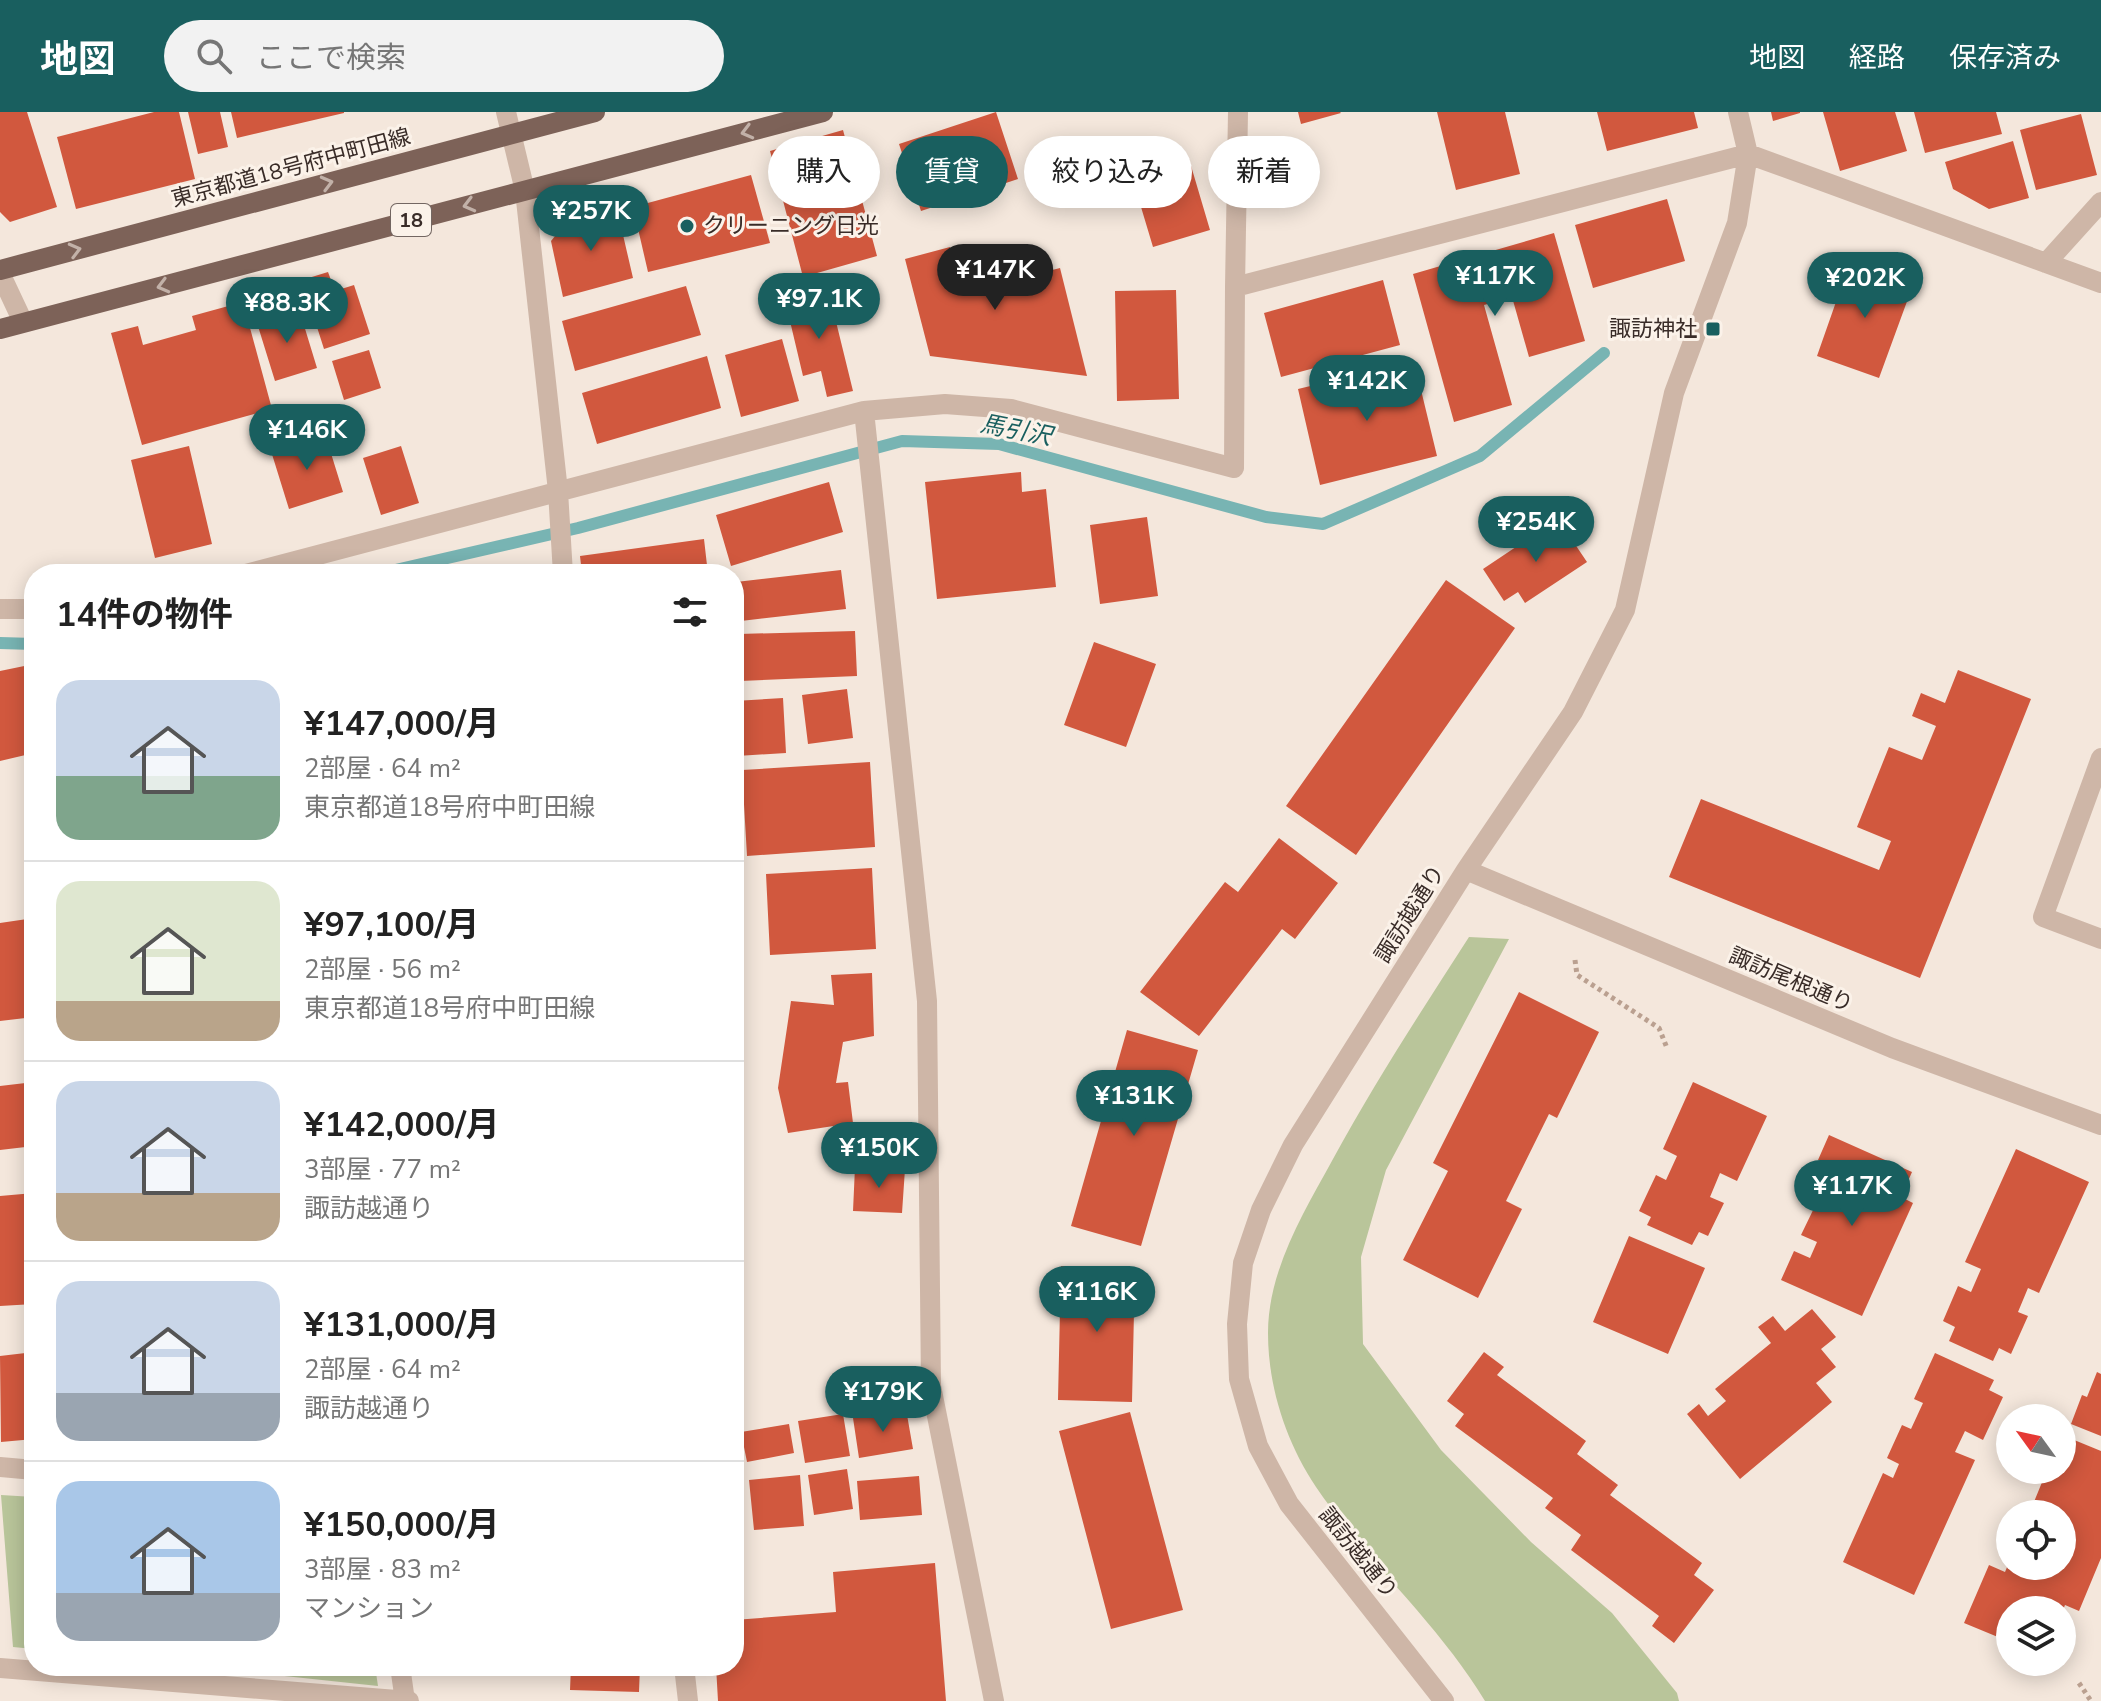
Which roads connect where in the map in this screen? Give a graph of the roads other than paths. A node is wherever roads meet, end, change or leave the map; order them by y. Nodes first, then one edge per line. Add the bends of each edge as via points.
1 (506, 112) edge
2 (595, 112) edge
3 (823, 112) edge
4 (1238, 112) edge
5 (1738, 112) edge
6 (512, 134) junction
7 (1748, 154) junction
8 (525, 191) junction
9 (2101, 202) edge
10 (2046, 263) junction
11 (0, 272) edge
12 (2101, 283) edge
13 (1235, 287) junction
14 (23, 322) junction
15 (0, 329) edge
16 (865, 419) junction
17 (557, 498) junction
18 (300, 564) edge
19 (562, 564) edge
20 (0, 609) edge
21 (24, 609) edge
22 (2101, 758) edge
23 (1466, 870) junction
24 (2101, 939) edge
25 (2101, 1125) edge
26 (0, 1467) edge
27 (24, 1469) edge
28 (0, 1668) edge
29 (24, 1670) edge
30 (99, 1676) edge
31 (402, 1676) edge
32 (685, 1676) edge
33 (407, 1701) edge
34 (688, 1701) edge
35 (994, 1701) edge
36 (1444, 1701) edge

1 - 6 street
2 - 6 main road, 東京都道18号府中町田線
3 -> 8 main road, 18
4 - 13 street
5 - 7 street, 諏訪越通り
6 - 8 street
11 -> 6 main road, 東京都道18号府中町田線
7 - 10 street
7 - 13 street
7 - 23 street, 諏訪越通り via 1737,223 1674,393 1625,610 1573,712
8 -> 14 main road, 18
8 - 17 street
9 - 10 street
10 - 12 street
11 - 14 street
13 - 16 street via 1234,468 1011,409 945,404
14 - 15 main road, 18
16 - 17 street
16 - 35 street via 927,1001 931,1386
17 - 18 street
17 - 19 street
20 - 21 street
22 - 24 street via 2043,917
23 - 25 street, 諏訪尾根通り via 1892,1048
23 - 36 street, 諏訪越通り via 1293,1145 1261,1210 1243,1263 1237,1324 1239,1379 1258,1446 1289,1504
26 - 27 street
28 - 29 street
30 - 33 street
31 - 33 street
32 - 34 street

